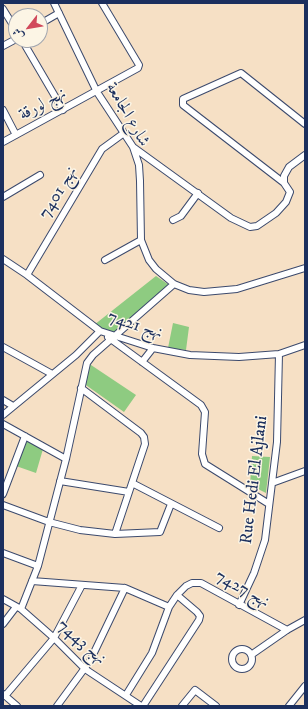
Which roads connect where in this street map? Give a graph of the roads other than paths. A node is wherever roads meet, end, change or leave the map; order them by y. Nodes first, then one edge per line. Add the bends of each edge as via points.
1 (54, 3) edge
2 (102, 3) edge
3 (59, 13) junction
4 (48, 19) edge
5 (27, 48) edge
6 (97, 92) junction
7 (3, 110) edge
8 (63, 110) junction
9 (305, 124) edge
10 (124, 133) junction
11 (16, 135) junction
12 (3, 142) edge
13 (133, 147) junction
14 (305, 155) edge
15 (40, 175) dead end
16 (284, 183) junction
17 (198, 193) junction
18 (3, 197) edge
19 (173, 220) dead end
20 (141, 240) junction
21 (3, 259) edge
22 (105, 260) dead end
23 (305, 268) edge
24 (27, 275) junction
25 (174, 284) junction
26 (102, 332) junction
27 (112, 337) junction
28 (305, 345) edge
29 (3, 347) edge
30 (153, 348) junction
31 (279, 354) junction
32 (142, 362) junction
33 (52, 374) junction
34 (81, 388) junction
35 (3, 400) edge
36 (13, 406) junction
37 (3, 415) edge
38 (3, 424) edge
39 (24, 436) junction
40 (66, 459) junction
41 (305, 470) edge
42 (60, 481) junction
43 (272, 483) junction
44 (132, 484) junction
45 (129, 492) junction
46 (3, 494) edge
47 (171, 504) junction
48 (269, 504) junction
49 (3, 505) edge
50 (49, 522) junction
51 (219, 528) dead end
52 (115, 534) junction
53 (3, 553) edge
54 (38, 566) junction
55 (32, 581) junction
56 (82, 585) junction
57 (125, 588) junction
58 (177, 595) junction
59 (3, 599) edge
60 (239, 605) junction
61 (169, 607) junction
62 (18, 608) junction
63 (305, 620) edge
64 (3, 624) edge
65 (287, 630) junction
66 (54, 638) junction
67 (251, 655) dead end
68 (85, 669) junction
69 (305, 686) edge
70 (4, 695) edge
71 (126, 695) junction
72 (16, 706) edge
73 (57, 706) edge
74 (142, 706) edge
75 (182, 706) edge
76 (216, 706) edge
77 (289, 706) edge

1 - 3 street, شارع الجامعة
2 - 6 street, نهج لورقة via 139,66
3 - 4 street
3 - 6 street, شارع الجامعة
5 - 8 street
6 - 8 street, نهج لورقة
6 - 10 street, شارع الجامعة
7 - 11 street
8 - 11 street, نهج لورقة
9 - 16 street via 241,73 184,97 183,105
10 - 13 street, شارع الجامعة
10 - 24 street, نهج 7401 via 102,148
11 - 12 street, نهج لورقة
13 - 17 street
13 - 20 street, شارع الجامعة via 139,165
14 - 16 street via 286,171
15 - 18 street
16 - 17 street via 290,192 286,202 276,214 257,226 250,227 231,218
17 - 19 street via 181,216
20 - 22 street
20 - 25 street, شارع الجامعة via 153,265
21 - 24 street, نهج 7421
23 - 25 street via 237,289 218,292 189,290
24 - 26 street, نهج 7421
25 - 27 street
26 - 27 street, نهج 7421
26 - 33 street
27 - 30 street, نهج 7421
27 - 32 street, نهج 7421
27 - 34 street via 89,359
28 - 31 street, نهج 7421
29 - 33 street
30 - 31 street, نهج 7421 via 190,355 239,357
30 - 32 street
31 - 43 street, Rue Hedi El Ajlani via 277,442
32 - 48 street, نهج 7421 via 204,408 202,454 207,466
33 - 36 street
34 - 40 street
34 - 44 street via 144,437 145,444
35 - 36 street
36 - 37 street
38 - 39 street
39 - 40 street
39 - 46 street
40 - 42 street
41 - 43 street
42 - 45 street
42 - 50 street
43 - 48 street, Rue Hedi El Ajlani
44 - 45 street
44 - 47 street
45 - 52 street
47 - 51 street
47 - 52 street via 160,532
48 - 60 street, Rue Hedi El Ajlani via 265,540 254,573
49 - 50 street
50 - 52 street via 80,530
50 - 54 street
53 - 54 street
54 - 55 street
55 - 56 street
55 - 62 street
56 - 57 street
56 - 66 street
57 - 61 street
57 - 68 street
58 - 60 street, نهج 7427 via 186,586 196,582
58 - 61 street, نهج 7427
58 - 74 street via 197,612 199,620
59 - 62 street, نهج 7443
60 - 65 street, نهج 7427
61 - 71 street, نهج 7427 via 152,654
62 - 64 street
62 - 66 street, نهج 7443
63 - 65 street
65 - 67 street
66 - 68 street, نهج 7443
66 - 70 street
68 - 71 street, نهج 7443
68 - 73 street
69 - 77 street
70 - 72 street
71 - 74 street, نهج 7443
75 - 76 street via 195,690

